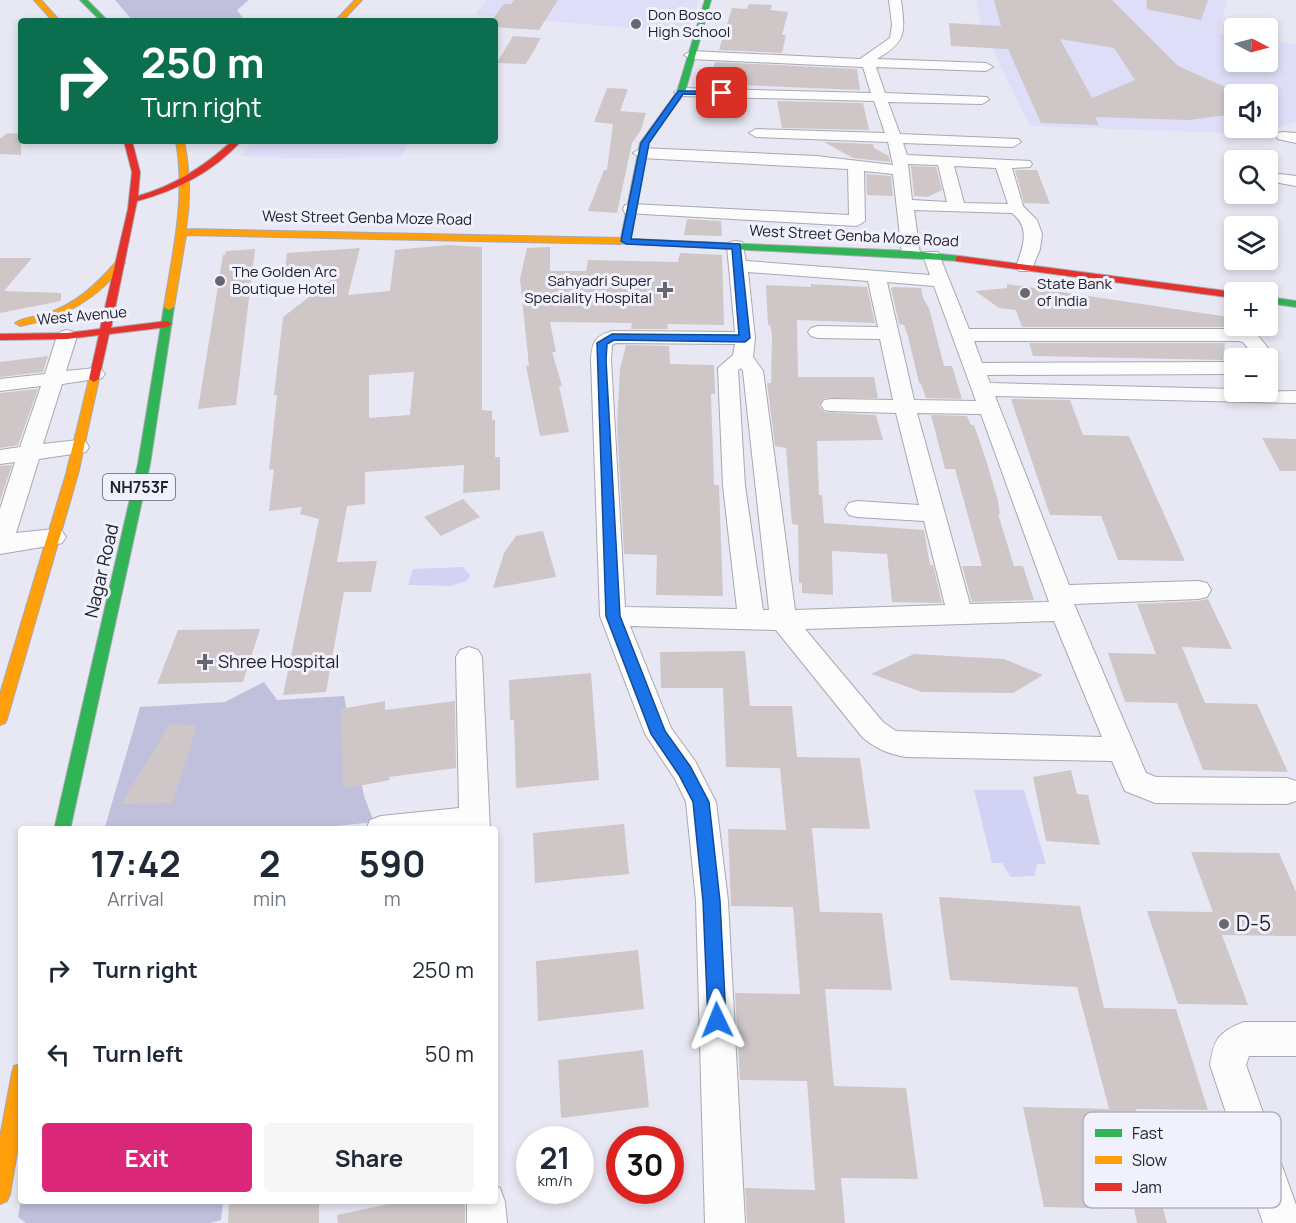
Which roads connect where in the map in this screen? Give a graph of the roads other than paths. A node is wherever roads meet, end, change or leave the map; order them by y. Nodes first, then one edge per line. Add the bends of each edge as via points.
1 (37, 0) edge
2 (83, 0) edge
3 (708, 0) edge
4 (895, 0) edge
5 (366, 1) edge
6 (54, 18) edge
7 (102, 18) edge
8 (343, 18) edge
9 (356, 18) edge
10 (691, 55) junction
11 (867, 62) junction
12 (986, 67) dead end
13 (681, 92) junction
14 (762, 94) junction
15 (880, 96) junction
16 (982, 100) dead end
17 (756, 133) junction
18 (816, 134) junction
19 (893, 136) junction
20 (1013, 142) dead end
21 (129, 144) edge
22 (181, 144) edge
23 (214, 144) edge
24 (234, 144) edge
25 (641, 153) junction
26 (748, 158) junction
27 (816, 161) junction
28 (945, 162) junction
29 (1003, 164) junction
30 (1024, 164) dead end
31 (900, 165) junction
32 (856, 167) junction
33 (186, 168) junction
34 (187, 183) junction
35 (133, 194) junction
36 (904, 205) junction
37 (1014, 207) junction
38 (957, 208) junction
39 (631, 209) junction
40 (181, 232) junction
41 (626, 241) junction
42 (922, 255) junction
43 (737, 256) junction
44 (120, 263) junction
45 (1025, 267) junction
46 (876, 276) junction
47 (941, 281) junction
48 (1224, 295) edge
49 (1278, 301) edge
50 (1296, 304) edge
51 (0, 324) edge
52 (167, 324) junction
53 (105, 332) junction
54 (818, 332) dead end
55 (888, 333) junction
56 (1014, 334) junction
57 (961, 335) junction
58 (67, 336) junction
59 (0, 337) edge
60 (744, 348) junction
61 (1258, 348) edge
62 (1030, 368) junction
63 (1224, 368) edge
64 (95, 374) junction
65 (54, 379) junction
66 (0, 385) edge
67 (980, 389) junction
68 (1296, 397) edge
69 (831, 405) dead end
70 (905, 406) junction
71 (78, 447) junction
72 (29, 454) junction
73 (0, 457) edge
74 (857, 509) dead end
75 (933, 514) junction
76 (54, 537) junction
77 (0, 544) edge
78 (1198, 590) dead end
79 (1062, 603) junction
80 (960, 615) junction
81 (613, 616) junction
82 (750, 619) junction
83 (783, 620) junction
84 (469, 657) dead end
85 (0, 720) edge
86 (1121, 749) junction
87 (1287, 791) dead end
88 (475, 825) edge
89 (63, 826) edge
90 (456, 826) edge
91 (1296, 1040) edge
92 (18, 1090) edge
93 (1242, 1112) edge
94 (0, 1194) edge
95 (486, 1204) edge
96 (1278, 1208) edge
97 (487, 1223) edge
98 (725, 1223) edge
99 (1283, 1223) edge

1 - 6 main road
2 - 7 main road
3 - 10 main road
4 - 11 street via 899,34 895,43
5 - 8 main road
5 - 9 main road
10 - 11 street
10 - 13 main road
11 - 12 street
11 - 15 street
13 - 14 street
13 - 25 main road
14 - 15 street
14 - 17 street
15 - 16 street
15 - 19 street
17 - 18 street
17 - 26 street
18 - 19 street
18 - 27 street
19 - 20 street
19 - 31 street
21 - 35 main road via 135,172
22 - 33 main road, Nagar Road / NH753F
23 - 33 main road
24 - 34 main road
25 - 26 street
25 - 39 main road
26 - 27 street
27 - 32 street
28 - 29 street
28 - 31 street
28 - 38 street
29 - 30 street
29 - 37 street
31 - 32 street
31 - 36 street
32 - 39 street via 857,221
33 - 34 main road, Nagar Road / NH753F
33 - 35 main road
34 - 35 main road via 153,195
34 - 40 main road, Nagar Road / NH753F
35 - 44 main road
36 - 38 street
36 - 42 street
37 - 38 street
37 - 45 street via 1032,223 1035,235
39 - 41 main road
40 - 41 main road, West Street Genba Moze Road
40 - 52 main road, Nagar Road / NH753F
41 - 43 main road, West Street Genba Moze Road
42 - 43 main road, West Street Genba Moze Road
42 - 45 main road, West Street Genba Moze Road
42 - 47 street
43 - 46 street
43 - 60 street
44 - 51 main road, West Avenue via 105,285 72,309 27,323
44 - 53 main road
45 - 48 main road, West Street Genba Moze Road
46 - 47 street
46 - 55 street
47 - 57 street
49 - 50 main road
52 - 53 main road, West Avenue
52 - 89 main road, Nagar Road / NH753F via 144,465
53 - 58 main road, West Avenue
53 - 64 main road
54 - 55 street
55 - 70 street
56 - 57 street
56 - 61 street via 1238,335 1249,337
56 - 62 street
57 - 67 street
58 - 59 main road, West Avenue
58 - 65 street
60 - 81 street via 612,337 602,343
60 - 82 street via 728,368 734,486
60 - 83 street via 753,371
62 - 63 street
62 - 67 street
64 - 65 street
64 - 71 main road
65 - 66 street
65 - 72 street
67 - 68 street
67 - 70 street
67 - 79 street
69 - 70 street
70 - 75 street
71 - 72 street
71 - 76 main road
72 - 73 street
72 - 77 street
74 - 75 street
75 - 80 street
76 - 77 street
76 - 85 main road
78 - 79 street
79 - 80 street
79 - 86 street
80 - 83 street
81 - 82 street
81 - 98 street via 659,734 685,770 701,802 712,901
82 - 83 street
83 - 86 street via 873,730 889,742
84 - 88 street
86 - 87 street via 1136,782 1155,790
88 - 90 street
91 - 93 street via 1244,1039 1230,1049 1228,1065
92 - 94 main road
95 - 97 street
96 - 99 street

